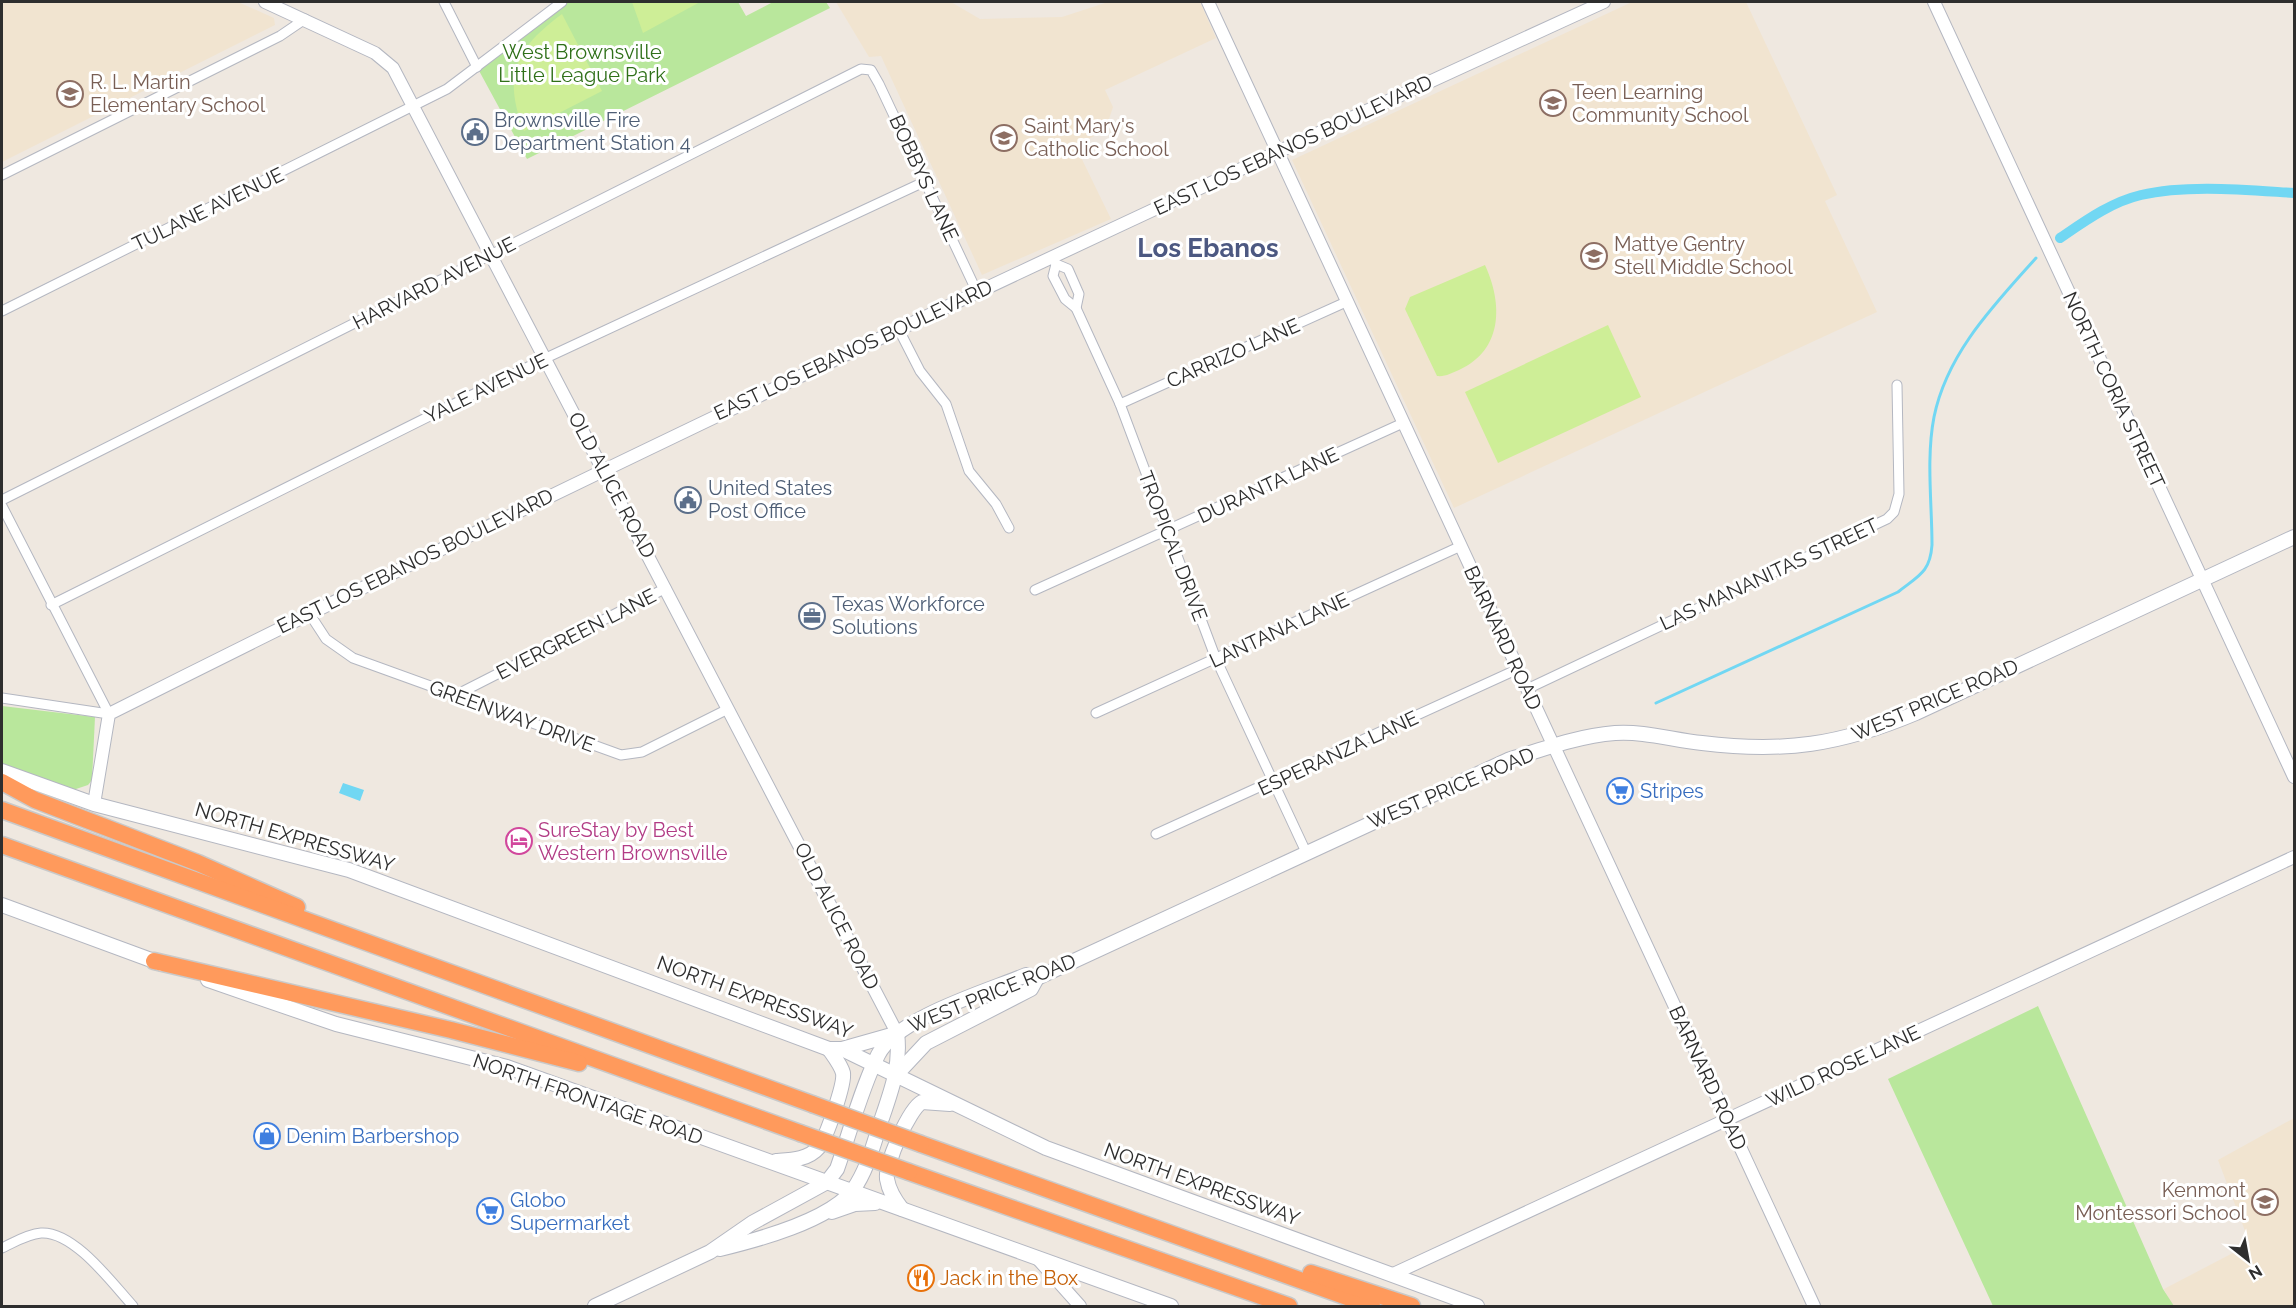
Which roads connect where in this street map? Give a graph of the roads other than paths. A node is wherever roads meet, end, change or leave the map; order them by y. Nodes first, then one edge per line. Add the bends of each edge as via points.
1 (265, 2) edge
2 (444, 2) edge
3 (562, 2) edge
4 (1208, 2) edge
5 (1604, 2) edge
6 (1934, 2) edge
7 (305, 19) junction
8 (477, 67) junction
9 (867, 68) joint
10 (414, 106) junction
11 (1277, 152) junction
12 (2, 175) edge
13 (926, 181) junction
14 (492, 254) junction
15 (1054, 261) junction
16 (978, 292) junction
17 (1346, 302) junction
18 (1076, 308) junction
19 (2, 311) edge
20 (898, 328) junction
21 (546, 358) junction
22 (1897, 385) dead end
23 (1120, 404) junction
24 (1403, 423) junction
25 (604, 468) junction
26 (2, 500) edge
27 (2, 506) edge
28 (1009, 528) dead end
29 (1168, 531) junction
30 (2295, 537) edge
31 (1461, 546) junction
32 (2201, 579) junction
33 (666, 588) junction
34 (1035, 590) dead end
35 (51, 605) junction
36 (309, 613) junction
37 (1216, 659) junction
38 (1518, 669) junction
39 (1527, 689) junction
40 (454, 696) junction
41 (2, 698) edge
42 (728, 709) junction
43 (1096, 713) dead end
44 (109, 714) junction
45 (1554, 745) junction
46 (2, 771) edge
47 (2295, 777) edge
48 (2, 782) edge
49 (1273, 783) junction
50 (94, 804) junction
51 (2, 810) edge
52 (1156, 834) dead end
53 (2, 845) edge
54 (1306, 852) junction
55 (2295, 857) edge
56 (2, 905) edge
57 (154, 961) junction
58 (432, 966) junction
59 (1037, 978) junction
60 (897, 1033) junction
61 (836, 1049) junction
62 (874, 1064) junction
63 (897, 1074) junction
64 (676, 1088) junction
65 (961, 1106) junction
66 (1728, 1120) junction
67 (765, 1161) junction
68 (827, 1182) junction
69 (852, 1191) junction
70 (882, 1203) junction
71 (902, 1209) junction
72 (802, 1223) junction
73 (2, 1248) edge
74 (1213, 1249) junction
75 (710, 1252) junction
76 (1037, 1258) junction
77 (1192, 1271) junction
78 (1391, 1275) junction
79 (133, 1306) edge
80 (595, 1306) edge
81 (1080, 1306) edge
82 (1172, 1306) edge
83 (1262, 1306) edge
84 (1289, 1306) edge
85 (1372, 1306) edge
86 (1412, 1306) edge
87 (1477, 1306) edge
88 (1814, 1306) edge

1 - 7 street, OLD ALICE ROAD
2 - 8 street
3 - 8 street, TULANE AVENUE
4 - 11 street, BARNARD ROAD
5 - 11 street, EAST LOS EBANOS BOULEVARD
6 - 32 street, NORTH CORIA STREET
7 - 10 street, OLD ALICE ROAD via 386,60
7 - 12 street via 280,36
8 - 10 street, TULANE AVENUE
9 - 13 street, BOBBYS LANE via 879,84
9 - 14 street, HARVARD AVENUE
10 - 14 street, OLD ALICE ROAD
10 - 19 street, TULANE AVENUE
11 - 15 street, EAST LOS EBANOS BOULEVARD
11 - 17 street, BARNARD ROAD
13 - 16 street, BOBBYS LANE
13 - 21 street, YALE AVENUE
14 - 21 street, OLD ALICE ROAD
14 - 26 street, HARVARD AVENUE
15 - 16 street, EAST LOS EBANOS BOULEVARD
15 - 18 street, TROPICAL DRIVE via 1053,276 1065,299
15 - 18 street, TROPICAL DRIVE via 1068,269 1078,294
16 - 20 street, EAST LOS EBANOS BOULEVARD
17 - 23 street, CARRIZO LANE
17 - 24 street, BARNARD ROAD
18 - 23 street, TROPICAL DRIVE
20 - 25 street, EAST LOS EBANOS BOULEVARD
20 - 28 street via 920,371 946,404 969,471 996,504
21 - 25 street, OLD ALICE ROAD
21 - 35 street, YALE AVENUE
22 - 39 street, LAS MANANITAS STREET via 1899,494 1894,512 1887,519
23 - 29 street, TROPICAL DRIVE
24 - 29 street, DURANTA LANE
24 - 31 street, BARNARD ROAD
25 - 33 street, OLD ALICE ROAD
25 - 36 street, EAST LOS EBANOS BOULEVARD
27 - 35 street
29 - 34 street, DURANTA LANE
29 - 37 street, TROPICAL DRIVE
30 - 32 main road, WEST PRICE ROAD
31 - 37 street, LANTANA LANE
31 - 38 street, BARNARD ROAD
32 - 45 main road, WEST PRICE ROAD via 1860,735 1775,748 1616,733
32 - 47 street, NORTH CORIA STREET
33 - 40 street, EVERGREEN LANE
33 - 42 street, OLD ALICE ROAD
35 - 44 street
36 - 40 street, GREENWAY DRIVE via 326,639 342,653
36 - 44 street, EAST LOS EBANOS BOULEVARD
37 - 43 street, LANTANA LANE
37 - 49 street, TROPICAL DRIVE
38 - 39 street, BARNARD ROAD
38 - 49 street, ESPERANZA LANE
39 - 45 street, BARNARD ROAD
40 - 42 street, GREENWAY DRIVE via 621,755 642,752
41 - 44 street
42 - 60 street, OLD ALICE ROAD
44 - 50 street
45 - 54 main road, WEST PRICE ROAD via 1509,760
45 - 66 street, BARNARD ROAD
46 - 50 main road, NORTH EXPRESSWAY
48 - 58 highway via 35,800 198,863
49 - 52 street, ESPERANZA LANE
49 - 54 street, TROPICAL DRIVE
50 - 61 main road, NORTH EXPRESSWAY via 349,870
51 - 58 highway
53 - 64 highway
54 - 59 main road, WEST PRICE ROAD
55 - 66 street, WILD ROSE LANE
56 - 57 main road, NORTH FRONTAGE ROAD
57 - 64 highway via 452,1030
57 - 67 main road, NORTH FRONTAGE ROAD via 336,1024 507,1067
58 - 74 highway, bridge
59 - 60 main road, WEST PRICE ROAD via 1026,975 915,1021
59 - 63 main road via 1031,989 926,1043
60 - 61 main road
60 - 62 main road, WEST PRICE ROAD
60 - 63 main road
61 - 62 main road, NORTH EXPRESSWAY
61 - 67 main road via 843,1072 842,1087 820,1146 795,1160
62 - 63 main road, NORTH EXPRESSWAY
62 - 68 main road, WEST PRICE ROAD via 837,1169
63 - 65 main road, NORTH EXPRESSWAY
63 - 69 main road via 864,1171
64 - 77 highway, bridge
65 - 71 main road via 929,1101 912,1110 886,1176 891,1195
65 - 78 main road, NORTH EXPRESSWAY via 1046,1148
66 - 78 street, WILD ROSE LANE
66 - 88 street, BARNARD ROAD
67 - 68 main road, NORTH FRONTAGE ROAD
68 - 69 main road, NORTH FRONTAGE ROAD
68 - 75 main road via 752,1223
69 - 70 main road, NORTH FRONTAGE ROAD
69 - 72 main road
70 - 71 main road, NORTH FRONTAGE ROAD
70 - 72 main road via 855,1204
71 - 76 main road, NORTH FRONTAGE ROAD
72 - 75 main road via 764,1239
73 - 79 street via 38,1233 64,1237
74 - 85 highway
74 - 86 highway via 1286,1264
75 - 80 main road
76 - 81 street
76 - 82 main road, NORTH FRONTAGE ROAD
77 - 83 highway
77 - 84 highway
78 - 87 main road, NORTH EXPRESSWAY

